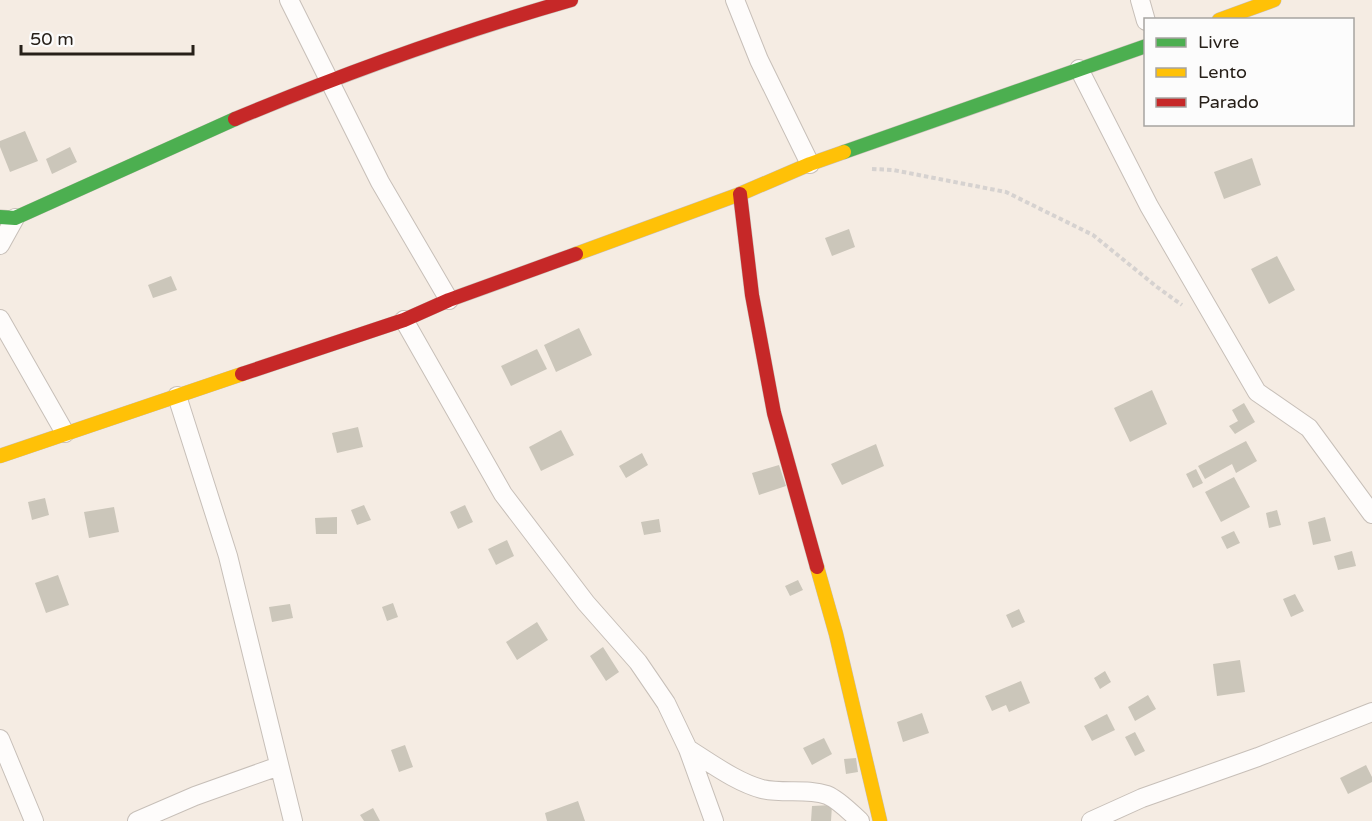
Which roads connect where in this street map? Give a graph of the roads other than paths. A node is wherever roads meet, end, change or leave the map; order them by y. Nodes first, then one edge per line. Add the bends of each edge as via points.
1 (289, 0) edge
2 (571, 0) edge
3 (735, 0) edge
4 (1140, 0) edge
5 (1274, 0) edge
6 (1145, 18) edge
7 (1224, 18) edge
8 (1144, 47) edge
9 (1080, 69) junction
10 (328, 80) junction
11 (810, 164) junction
12 (740, 194) junction
13 (8, 217) edge
14 (0, 245) edge
15 (449, 300) junction
16 (0, 319) edge
17 (404, 320) junction
18 (177, 396) junction
19 (64, 433) junction
20 (0, 456) edge
21 (1372, 514) edge
22 (1372, 712) edge
23 (0, 739) edge
24 (688, 749) junction
25 (279, 766) junction
26 (34, 821) edge
27 (137, 821) edge
28 (293, 821) edge
29 (714, 821) edge
30 (860, 821) edge
31 (880, 821) edge
32 (1091, 821) edge

1 - 10 street
2 - 10 street via 444,37
3 - 11 street via 759,60
4 - 6 street
5 - 7 street
8 - 9 street
9 - 11 street
9 - 21 street via 1149,206 1257,392 1309,428
10 - 13 street
10 - 15 street via 380,182
11 - 12 street
12 - 15 street
12 - 31 street via 752,295 774,413 836,634
13 - 14 street
15 - 17 street
16 - 19 street
17 - 18 street
17 - 24 street via 503,494 586,603 638,662 666,704
18 - 19 street
18 - 25 street via 228,556
19 - 20 street
22 - 32 street
23 - 26 street
24 - 29 street
24 - 30 street via 761,789 829,796
25 - 27 street via 206,791
25 - 28 street

